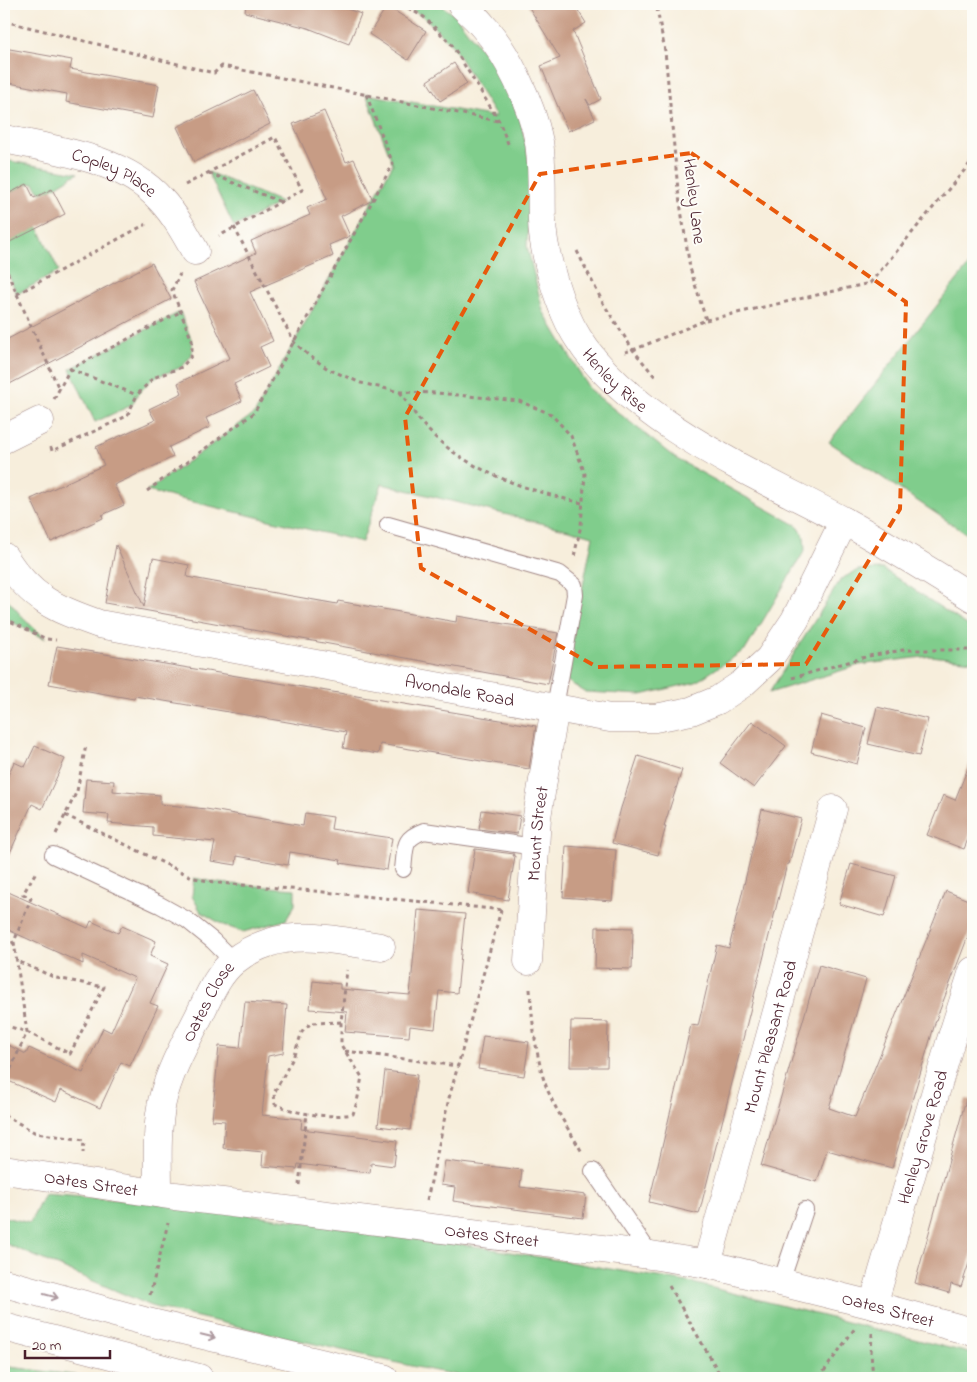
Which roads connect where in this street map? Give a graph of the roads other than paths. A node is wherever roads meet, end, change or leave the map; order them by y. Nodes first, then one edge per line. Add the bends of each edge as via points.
1 (461, 4) edge
2 (4, 139) edge
3 (195, 251) road end
4 (40, 421) road end
5 (4, 439) edge
6 (844, 522) junction
7 (388, 525) dead end
8 (4, 557) edge
9 (973, 598) edge
10 (555, 708) junction
11 (833, 808) dead end
12 (535, 846) junction
13 (53, 856) dead end
14 (403, 869) dead end
15 (381, 947) dead end
16 (234, 961) junction
17 (528, 961) road end
18 (973, 971) edge
19 (4, 1170) edge
20 (592, 1171) road end
21 (166, 1194) junction
22 (805, 1210) dead end
23 (651, 1255) junction
24 (707, 1264) junction
25 (780, 1282) junction
26 (4, 1283) edge
27 (873, 1305) junction
28 (4, 1327) edge
29 (973, 1332) edge
30 (199, 1378) edge
31 (384, 1378) edge

1 - 6 street, Henley Rise via 484,26 509,63 527,102 538,140 543,182 542,223 549,266 577,337 601,369 668,424 721,457
2 - 3 street, Copley Place via 76,154 128,174 165,205
4 - 5 street
6 - 9 street, Henley Rise
6 - 10 street, Avondale Road via 795,620 769,659 742,684 718,700 691,711 655,718 610,718
7 - 10 lane via 560,574 574,585 575,595
8 - 10 street, Avondale Road via 16,575 40,598 64,612 99,624
10 - 12 street, Mount Street
11 - 24 street, Mount Pleasant Road
12 - 14 lane via 424,831 406,842
12 - 17 street, Mount Street
13 - 16 lane via 187,920
15 - 16 street, Oates Close via 313,937 292,938 269,943
16 - 21 street, Oates Close via 216,982 168,1082 158,1140
18 - 27 street, Henley Grove Road
19 - 21 street, Oates Street
20 - 23 lane
21 - 23 street, Oates Street
22 - 25 lane
23 - 24 street, Oates Street
24 - 25 street, Oates Street
25 - 27 street, Oates Street
26 -> 31 street via 144,1321
27 - 29 street, Oates Street
28 - 30 street

